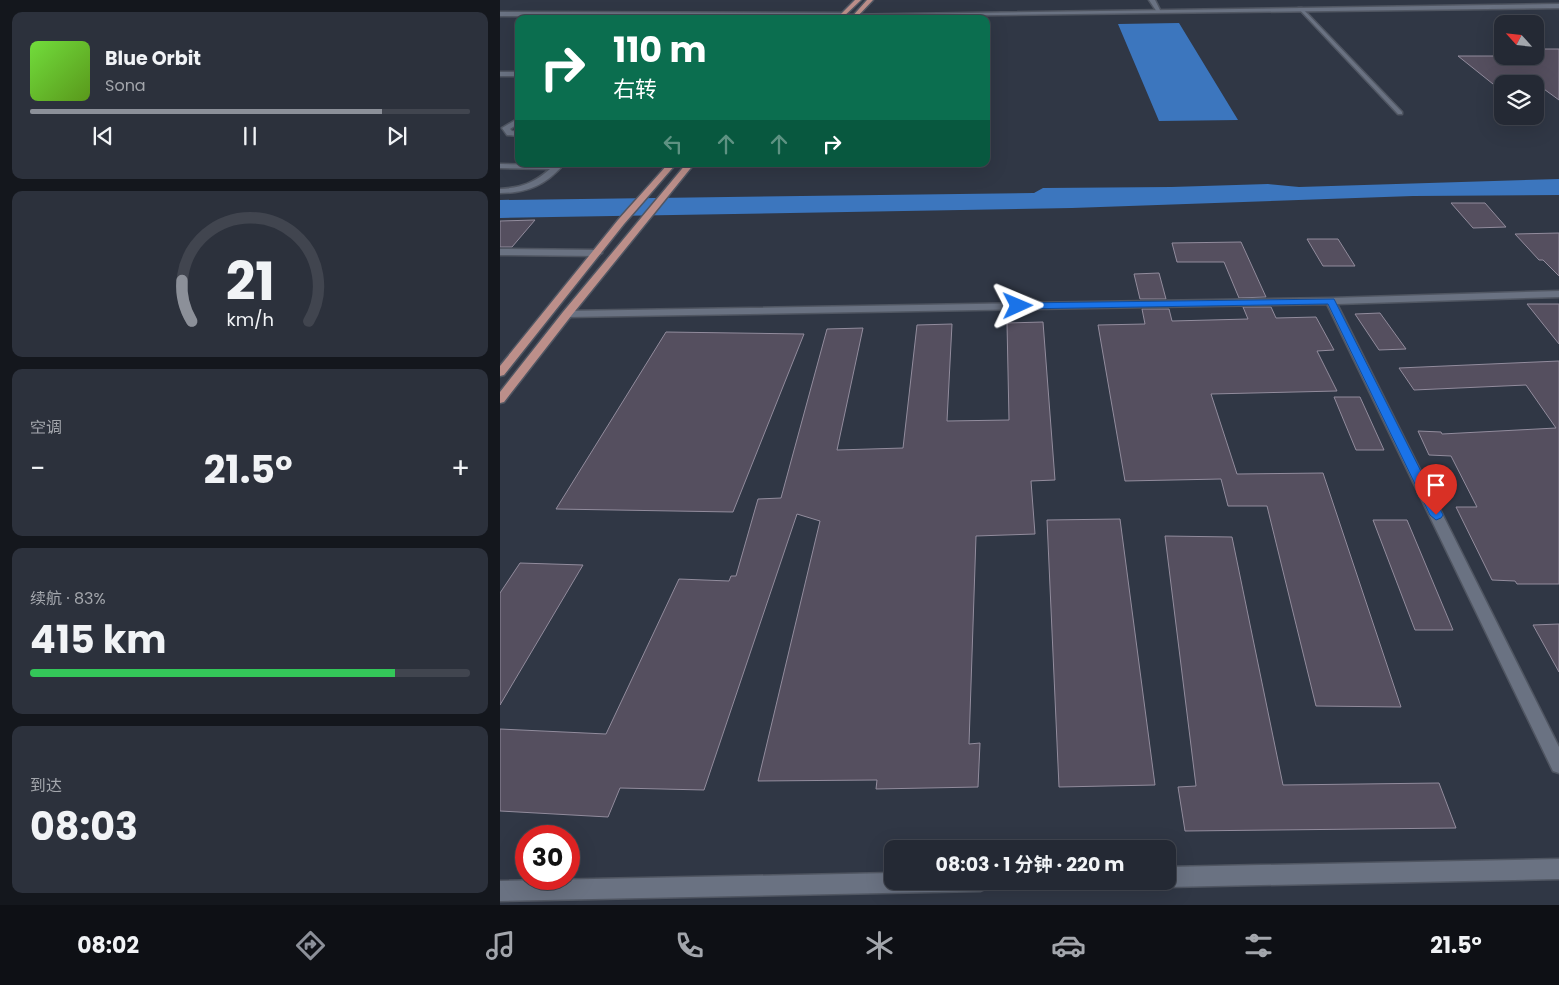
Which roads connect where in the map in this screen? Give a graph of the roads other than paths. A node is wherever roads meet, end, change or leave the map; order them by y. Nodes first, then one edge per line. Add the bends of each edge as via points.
1 (858, 0) edge
2 (870, 0) edge
3 (1152, 0) edge
4 (1559, 6) edge
5 (1300, 10) junction
6 (1159, 11) junction
7 (500, 14) edge
8 (613, 15) edge
9 (842, 15) edge
10 (856, 15) edge
11 (956, 15) edge
12 (500, 74) edge
13 (515, 74) edge
14 (1400, 113) dead end
15 (515, 122) edge
16 (500, 125) edge
17 (509, 125) junction
18 (515, 133) edge
19 (500, 166) edge
20 (515, 166) edge
21 (557, 167) edge
22 (669, 167) edge
23 (687, 167) edge
24 (500, 191) edge
25 (500, 252) edge
26 (597, 253) junction
27 (1559, 294) edge
28 (1331, 301) junction
29 (567, 314) junction
30 (500, 373) edge
31 (500, 400) edge
32 (1559, 765) edge
33 (1559, 869) edge
34 (1176, 877) edge
35 (884, 883) edge
36 (500, 891) edge

1 - 9 main road
2 - 10 main road
3 - 6 street
4 - 5 street
5 - 6 street
5 - 14 street
6 - 11 street
7 - 8 street
12 - 13 street
15 - 17 street
16 - 17 street
17 - 18 street via 507,131
19 - 20 street
21 - 24 street via 538,185 519,191
22 - 26 main road
23 - 29 main road
25 - 26 street
26 - 30 main road
27 - 28 street
28 - 29 street
28 - 32 street
29 - 31 main road
33 - 34 street
35 - 36 street

